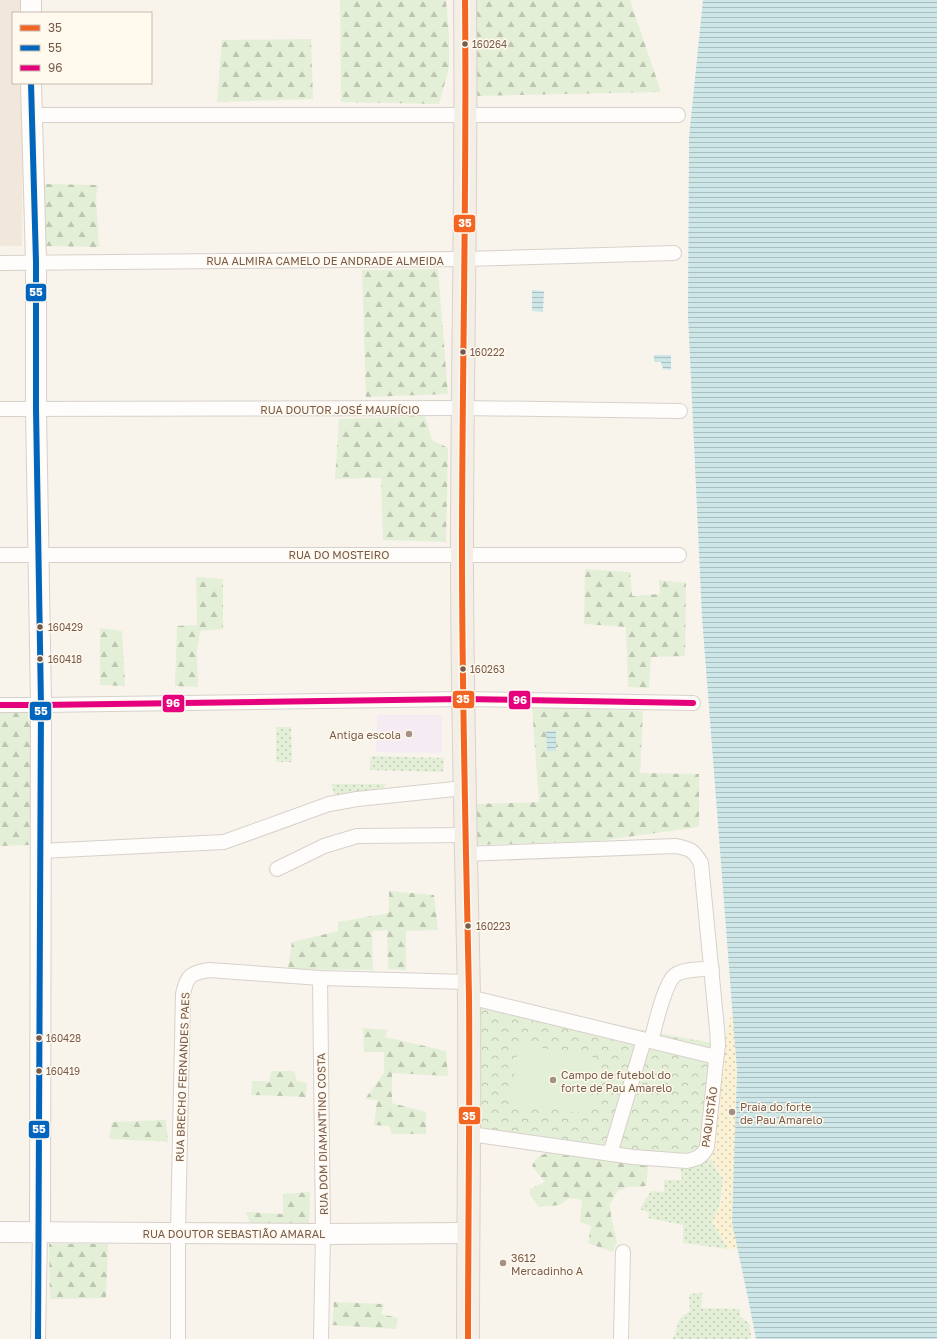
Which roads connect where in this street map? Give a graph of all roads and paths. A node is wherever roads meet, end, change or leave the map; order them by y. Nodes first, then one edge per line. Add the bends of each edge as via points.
1 (31, 0) edge
2 (465, 0) edge
3 (31, 12) edge
4 (31, 84) edge
5 (466, 115) junction
6 (678, 115) dead end
7 (31, 116) junction
8 (674, 253) dead end
9 (464, 259) junction
10 (36, 262) junction
11 (0, 263) edge
12 (463, 408) junction
13 (0, 409) edge
14 (36, 409) junction
15 (680, 411) dead end
16 (462, 554) junction
17 (0, 555) edge
18 (37, 555) junction
19 (679, 555) dead end
20 (463, 699) junction
21 (693, 702) dead end
22 (0, 705) edge
23 (41, 705) junction
24 (464, 788) junction
25 (465, 845) junction
26 (40, 851) junction
27 (277, 868) dead end
28 (712, 968) junction
29 (320, 978) junction
30 (468, 989) junction
31 (648, 1041) junction
32 (716, 1061) junction
33 (470, 1134) junction
34 (610, 1154) junction
35 (0, 1232) edge
36 (40, 1232) junction
37 (178, 1232) junction
38 (468, 1232) junction
39 (323, 1234) junction
40 (623, 1252) dead end
41 (38, 1339) edge
42 (178, 1339) edge
43 (321, 1339) edge
44 (468, 1339) edge
45 (621, 1339) edge

1 - 3 street
2 - 5 main road
4 - 7 street
5 - 6 street
5 - 7 street
5 - 9 main road
7 - 10 street
8 - 9 street, RUA ALMIRA CAMELO DE ANDRADE ALMEIDA
9 - 10 street, RUA ALMIRA CAMELO DE ANDRADE ALMEIDA
9 - 12 main road
10 - 11 street, RUA ALMIRA CAMELO DE ANDRADE ALMEIDA
10 - 14 street
12 - 14 street, RUA DOUTOR JOSÉ MAURÍCIO
12 - 15 street, RUA DOUTOR JOSÉ MAURÍCIO
12 - 16 main road
13 - 14 street, RUA DOUTOR JOSÉ MAURÍCIO
14 - 18 street
16 - 18 street, RUA DO MOSTEIRO
16 - 19 street, RUA DO MOSTEIRO
16 - 20 main road
17 - 18 street, RUA DO MOSTEIRO
18 - 23 street
20 - 21 street
20 - 23 street
20 - 24 main road
22 - 23 street
23 - 26 street
24 - 25 main road
24 - 26 street via 357,798 329,804 224,842
25 - 27 street, PAQUISTÃO via 357,836 324,846
25 - 28 street, PAQUISTÃO via 676,846 690,849 702,864
25 - 30 main road
26 - 36 street
28 - 31 street via 675,975 668,984
28 - 32 street, PAQUISTÃO via 718,1045
29 - 30 street, RUA BRECHO FERNANDES PAES
29 - 37 street, RUA BRECHO FERNANDES PAES via 209,970 196,972 188,977 183,994
29 - 39 street, RUA DOM DIAMANTINO COSTA
30 - 31 street
30 - 33 main road
31 - 32 street via 712,1056
31 - 34 street
32 - 34 street, PAQUISTÃO via 707,1147 701,1156 695,1160 687,1160
33 - 34 street, PAQUISTÃO
33 - 38 main road
35 - 36 street, RUA DOUTOR SEBASTIÃO AMARAL
36 - 37 street, RUA DOUTOR SEBASTIÃO AMARAL
36 - 41 street
37 - 39 street, RUA DOUTOR SEBASTIÃO AMARAL
37 - 42 street, RUA BRECHO FERNANDES PAES
38 - 39 street, RUA DOUTOR SEBASTIÃO AMARAL
38 - 44 main road
39 - 43 street, RUA DOM DIAMANTINO COSTA
40 - 45 street

